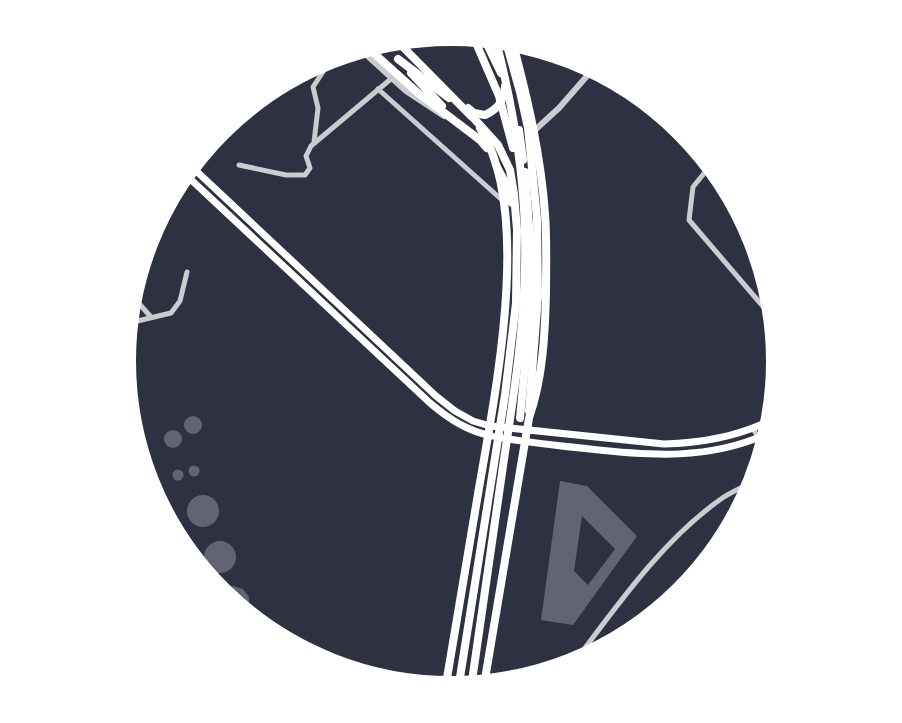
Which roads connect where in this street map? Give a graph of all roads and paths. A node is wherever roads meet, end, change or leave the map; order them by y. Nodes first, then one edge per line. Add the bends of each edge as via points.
1 (476, 43) edge
2 (487, 44) edge
3 (493, 45) edge
4 (402, 46) edge
5 (497, 46) edge
6 (507, 47) edge
7 (514, 48) edge
8 (372, 52) edge
9 (365, 54) edge
10 (326, 68) edge
11 (502, 74) junction
12 (589, 74) edge
13 (392, 78) junction
14 (506, 85) junction
15 (378, 89) junction
16 (454, 99) junction
17 (469, 113) junction
18 (459, 123) junction
19 (535, 130) junction
20 (314, 142) junction
21 (494, 161) junction
22 (239, 165) dead end
23 (195, 170) edge
24 (707, 170) edge
25 (189, 178) edge
26 (523, 198) junction
27 (505, 204) junction
28 (517, 230) junction
29 (187, 272) dead end
30 (137, 302) edge
31 (766, 310) edge
32 (152, 317) junction
33 (134, 322) edge
34 (520, 418) dead end
35 (529, 418) junction
36 (764, 423) edge
37 (490, 426) junction
38 (753, 429) junction
39 (527, 431) junction
40 (762, 435) edge
41 (488, 436) junction
42 (762, 436) edge
43 (525, 442) junction
44 (745, 487) edge
45 (582, 653) edge
46 (485, 679) edge
47 (472, 680) edge
48 (446, 681) edge
49 (459, 681) edge

1 - 26 highway via 508,124
2 - 11 main road
3 - 11 main road
4 - 16 main road
5 - 26 highway via 515,123
6 - 35 main road via 528,128 537,218 538,296
7 - 19 main road
8 - 18 main road
9 - 13 street
10 - 20 street via 313,87 318,108
11 - 14 main road
12 - 19 street
13 - 15 street
13 - 18 street via 433,110
14 - 16 main road via 500,105 484,115
14 - 34 main road via 519,128 531,251 531,303
15 - 20 street
15 - 27 street
16 - 17 main road
17 - 18 main road via 398,59
17 - 21 main road via 482,131
17 - 28 highway via 489,133 510,170
18 - 21 main road via 480,140
19 - 35 main road via 546,217 545,321 538,393
20 - 22 street via 306,156 310,168 305,175 276,174
21 - 27 main road
21 - 28 highway via 506,184
23 - 37 main road via 436,396 472,421
24 - 31 street via 693,187 689,220
25 - 41 main road via 430,403 449,419
26 - 47 highway via 521,332
27 - 37 main road via 506,304
28 - 49 highway via 512,349
29 - 32 street via 180,301 171,313
30 - 32 street
32 - 33 street
35 - 39 main road
36 - 38 main road
37 - 39 main road
37 - 41 main road
38 - 39 main road via 705,441 664,444
38 - 40 street
39 - 43 main road
41 - 43 main road
41 - 48 main road
42 - 43 main road via 706,451 663,456
43 - 46 main road
44 - 45 street via 718,501 671,544

